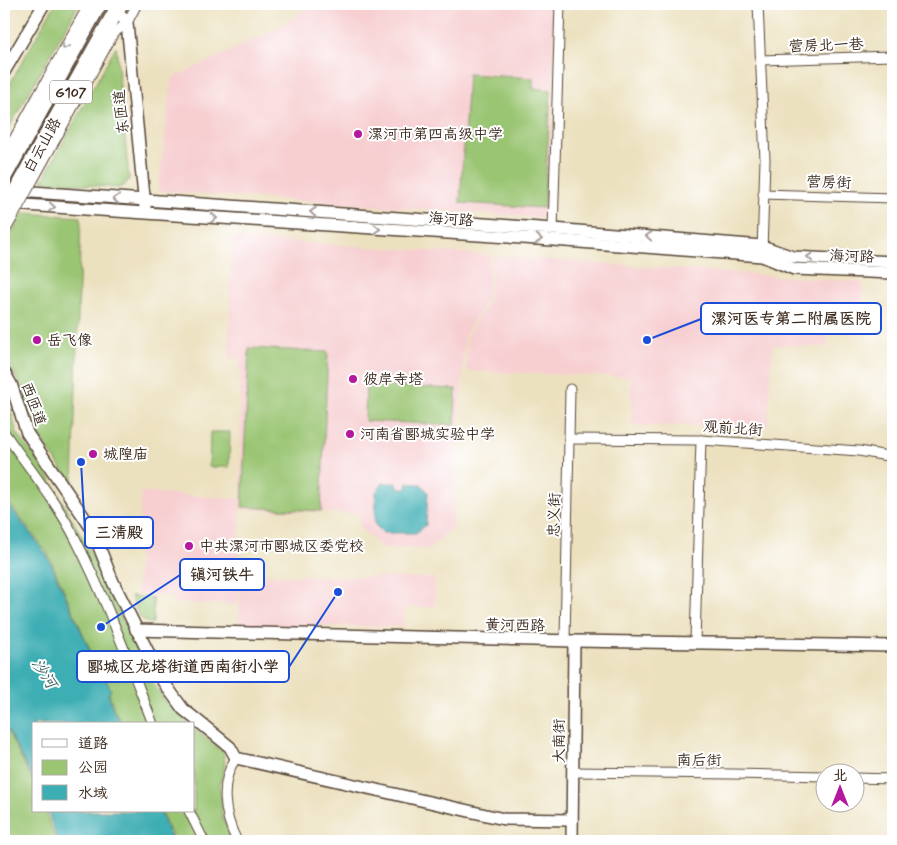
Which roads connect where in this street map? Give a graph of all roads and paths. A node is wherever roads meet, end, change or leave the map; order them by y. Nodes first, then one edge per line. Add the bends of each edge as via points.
1 (44, 4) edge
2 (89, 4) edge
3 (99, 4) edge
4 (137, 4) edge
5 (560, 4) edge
6 (758, 4) edge
7 (119, 7) edge
8 (128, 23) junction
9 (893, 56) edge
10 (760, 60) junction
11 (4, 72) edge
12 (4, 157) edge
13 (4, 177) edge
14 (27, 181) junction
15 (4, 190) edge
16 (763, 194) junction
17 (893, 198) edge
18 (145, 201) junction
19 (4, 203) edge
20 (146, 214) junction
21 (8, 215) edge
22 (553, 228) junction
23 (4, 232) edge
24 (762, 251) junction
25 (893, 262) edge
26 (893, 273) edge
27 (4, 372) edge
28 (570, 389) dead end
29 (4, 432) edge
30 (569, 439) junction
31 (701, 440) junction
32 (893, 457) edge
33 (136, 630) junction
34 (570, 641) junction
35 (695, 642) junction
36 (893, 646) edge
37 (152, 722) edge
38 (236, 758) junction
39 (574, 772) junction
40 (814, 776) edge
41 (864, 779) edge
42 (893, 780) edge
43 (190, 812) edge
44 (572, 820) junction
45 (204, 841) edge
46 (237, 841) edge
47 (572, 841) edge

1 - 11 street
2 -> 12 street
3 - 13 highway, 白云山路 / G107
4 - 8 street
5 - 22 street
6 - 10 street
7 - 8 street
7 - 14 highway, 白云山路 / G107
8 - 14 street via 110,38
8 - 18 street, 东匝道
9 - 10 street, 营房北一巷
10 - 16 street via 765,160
14 - 21 highway, G107, bridge
18 -> 15 street, 海河路
16 - 17 street, 营房街
16 - 24 street
18 - 20 street, 东匝道
22 -> 18 street, 海河路
19 -> 20 street, 海河路
20 -> 24 street, 海河路
21 - 23 street
24 -> 22 street, 海河路
25 -> 24 street, 海河路 via 793,257
24 - 26 street, 海河路 via 794,269
27 - 33 street, 西匝道 via 27,433 92,529
28 - 30 street, 忠义街
29 - 37 street via 76,539
30 - 31 street, 观前北街
30 - 34 street, 忠义街
31 - 32 street, 观前北街 via 859,450
31 - 35 street
33 - 34 street, 黄河西路
33 - 38 street, 西匝道 via 162,680 183,709 230,747
34 - 35 street, 黄河西路
34 - 39 street, 大南街
35 - 36 street, 黄河西路
38 - 44 street via 504,819
38 - 46 street via 225,787 227,816
39 - 40 street, 南后街
39 - 44 street, 大南街
41 - 42 street
43 - 45 street
44 - 47 street, 大南街

